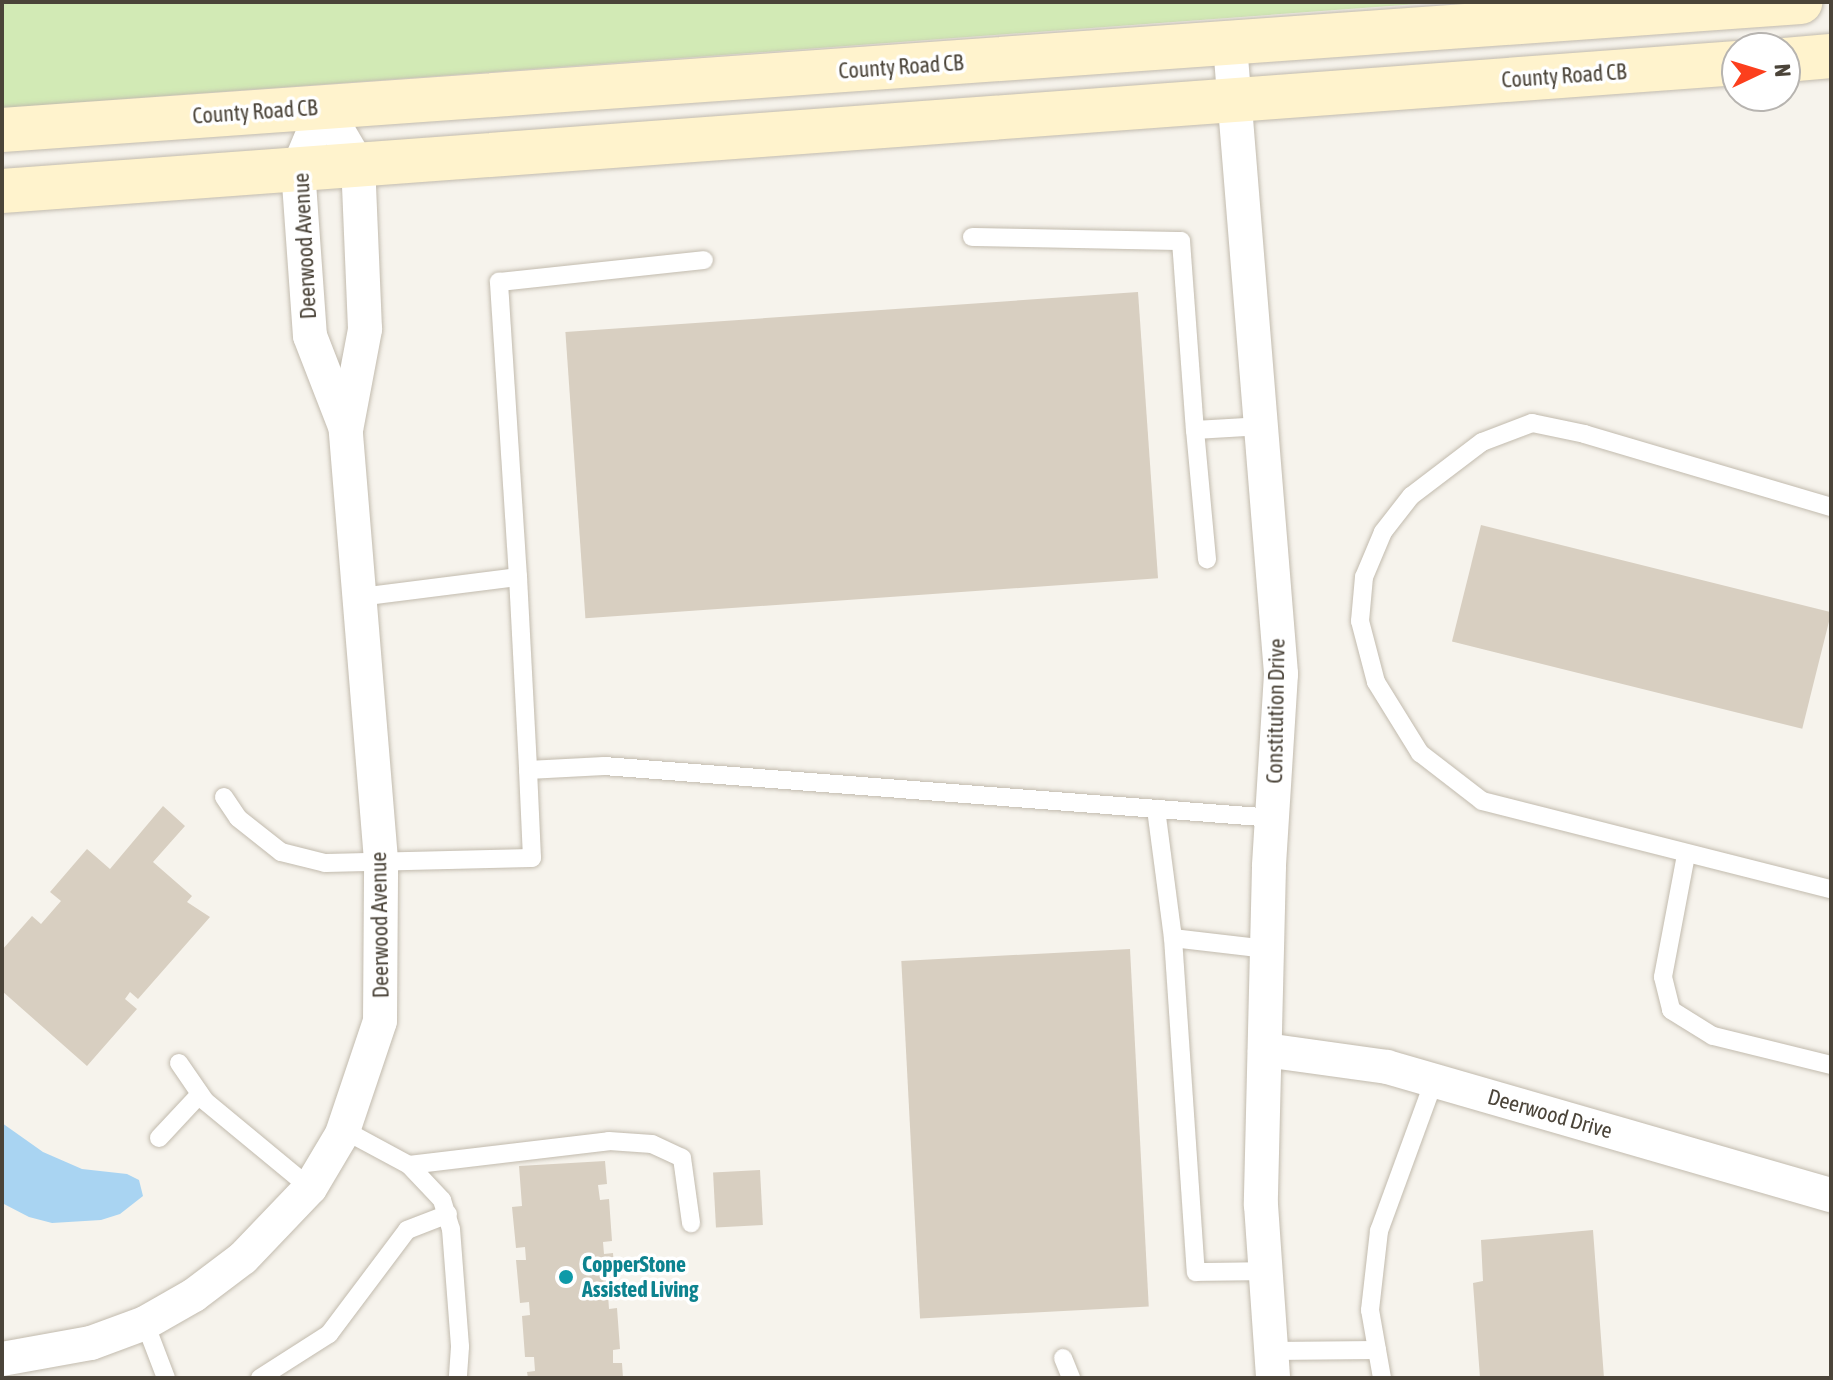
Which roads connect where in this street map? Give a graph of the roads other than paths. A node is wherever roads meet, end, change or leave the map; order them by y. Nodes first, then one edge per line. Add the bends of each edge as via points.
1 (1800, 2) edge
2 (1230, 45) junction
3 (1831, 56) edge
4 (1801, 59) edge
5 (1721, 64) edge
6 (1235, 101) junction
7 (324, 107) junction
8 (2, 130) edge
9 (358, 165) junction
10 (298, 169) junction
11 (2, 191) edge
12 (972, 237) dead end
13 (704, 260) dead end
14 (1263, 426) junction
15 (346, 430) junction
16 (1195, 430) junction
17 (1831, 507) edge
18 (1207, 559) dead end
19 (518, 577) junction
20 (360, 597) junction
21 (528, 770) junction
22 (224, 797) dead end
23 (1156, 809) junction
24 (1273, 818) junction
25 (1686, 855) junction
26 (381, 860) junction
27 (1831, 889) edge
28 (1173, 938) junction
29 (1266, 949) junction
30 (1265, 1050) junction
31 (179, 1063) dead end
32 (1831, 1065) edge
33 (1434, 1081) junction
34 (200, 1094) junction
35 (344, 1130) junction
36 (159, 1138) dead end
37 (409, 1165) junction
38 (310, 1188) junction
39 (1831, 1195) edge
40 (448, 1214) junction
41 (691, 1223) dead end
42 (1266, 1271) junction
43 (145, 1323) junction
44 (1377, 1350) junction
45 (1063, 1358) dead end
46 (2, 1359) edge
47 (1272, 1364) edge
48 (166, 1378) edge
49 (260, 1378) edge
50 (458, 1378) edge
51 (1071, 1378) edge
52 (1382, 1378) edge

1 - 2 main road, County Road CB
2 - 6 street, Constitution Drive
2 - 7 main road, County Road CB
3 - 4 main road
5 - 6 main road, County Road CB
6 - 9 main road, County Road CB
6 - 14 street, Constitution Drive
7 - 8 main road, County Road CB
7 - 9 street, Deerwood Avenue
7 - 10 street, Deerwood Avenue
9 - 10 main road, County Road CB
9 - 15 street, Deerwood Avenue via 365,329
10 - 11 main road, County Road CB
10 - 15 street, Deerwood Avenue via 310,336
12 - 16 lane via 1181,241
13 - 19 lane via 499,282
14 - 16 lane
14 - 24 street, Constitution Drive via 1281,674
15 - 20 street, Deerwood Avenue
16 - 18 lane
17 - 25 lane via 1532,423 1482,442 1411,496 1383,532 1364,577 1360,621 1376,682 1420,753 1482,801
19 - 20 lane
19 - 21 lane
20 - 26 street, Deerwood Avenue
21 - 23 lane via 604,766
21 - 26 lane via 532,858
22 - 26 lane via 238,818 281,852 325,863
23 - 24 lane
23 - 28 lane
24 - 29 street, Constitution Drive
25 - 27 lane
25 - 32 lane via 1663,977 1671,1010 1713,1036
26 - 35 street, Deerwood Avenue via 380,1021
28 - 29 lane
28 - 42 lane via 1196,1272
29 - 30 street, Constitution Drive
30 - 33 street, Deerwood Drive via 1329,1056
30 - 42 street, Constitution Drive via 1261,1205
31 - 34 lane
33 - 39 street, Deerwood Drive
33 - 44 lane via 1379,1231 1370,1310
34 - 36 lane
34 - 38 lane
35 - 37 lane
35 - 38 street, Deerwood Avenue
37 - 40 lane via 433,1187
37 - 41 lane via 609,1141 652,1144 682,1158
38 - 43 street, Deerwood Avenue via 243,1258
40 - 49 lane via 407,1230 329,1334
40 - 50 lane
42 - 47 street, Constitution Drive
43 - 46 street, Deerwood Avenue via 91,1343
43 - 48 lane
44 - 47 lane
44 - 52 lane
45 - 51 lane

